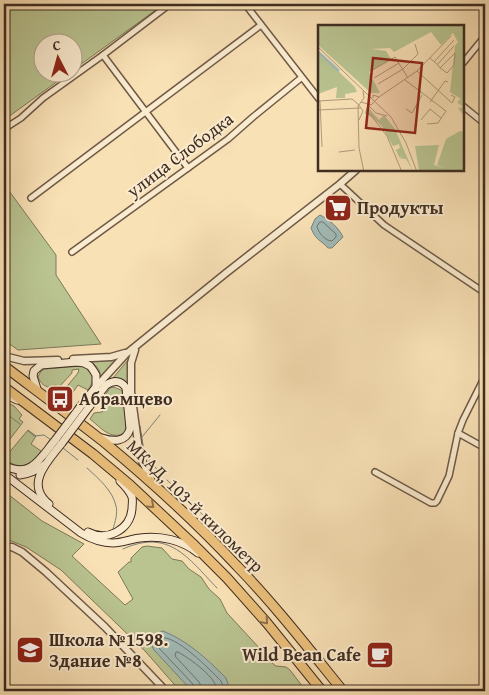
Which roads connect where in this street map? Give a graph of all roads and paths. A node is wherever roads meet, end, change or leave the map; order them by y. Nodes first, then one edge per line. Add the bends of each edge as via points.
1 (170, 4) edge
2 (245, 4) edge
3 (261, 25) junction
4 (485, 36) edge
5 (103, 55) junction
6 (464, 62) edge
7 (301, 78) junction
8 (318, 99) edge
9 (464, 107) edge
10 (146, 112) junction
11 (485, 124) edge
12 (4, 129) edge
13 (188, 168) junction
14 (355, 171) edge
15 (340, 184) junction
16 (31, 198) dead end
17 (72, 252) dead end
18 (485, 294) edge
19 (133, 350) junction
20 (4, 356) edge
21 (4, 366) edge
22 (485, 376) edge
23 (4, 387) edge
24 (99, 389) junction
25 (38, 392) junction
26 (4, 394) edge
27 (52, 423) junction
28 (87, 429) junction
29 (458, 433) junction
30 (59, 441) junction
31 (485, 448) edge
32 (93, 454) junction
33 (46, 463) junction
34 (4, 465) edge
35 (375, 472) dead end
36 (4, 473) edge
37 (159, 490) junction
38 (4, 546) edge
39 (227, 578) junction
40 (166, 691) edge
41 (322, 691) edge
42 (342, 691) edge

1 - 5 street
2 - 3 street
3 - 7 street
3 - 10 street
4 - 6 street
5 - 10 street
5 - 12 street
7 - 8 street
7 - 13 street, улица Слободка
9 - 11 street
10 - 13 street
10 - 16 street
13 - 17 street, улица Слободка
14 - 15 street
15 - 18 street via 384,225
15 - 19 street
19 - 20 street via 111,357 38,362
19 - 24 street
19 - 37 street via 131,392 140,457
21 - 25 highway, МКАД, 103-й километр
22 - 29 street
23 - 27 highway, МКАД, 103-й километр
24 - 25 main road via 90,366 77,362 37,367 34,380
24 - 28 main road via 114,381 124,384 130,429 128,435 118,441 109,441
24 - 30 main road, bridge
25 - 28 highway, МКАД, 103-й километр
26 - 27 main road
27 - 32 highway, МКАД, 103-й километр
28 - 37 highway, МКАД, 103-й километр
29 - 31 street
29 - 35 street via 449,476 435,503
30 - 33 main road
30 - 34 main road via 29,469 14,470
32 - 33 main road via 132,497 129,521 111,535 93,535 83,530 40,495 37,486
32 -> 39 highway, МКАД, 103-й километр via 161,513
33 - 36 main road via 29,474
36 - 39 main road via 90,539 114,543 154,536 174,540 194,550
37 - 42 highway, МКАД, 103-й километр via 238,567
38 - 40 street via 22,552 46,572
39 -> 41 highway, МКАД, 103-й километр

